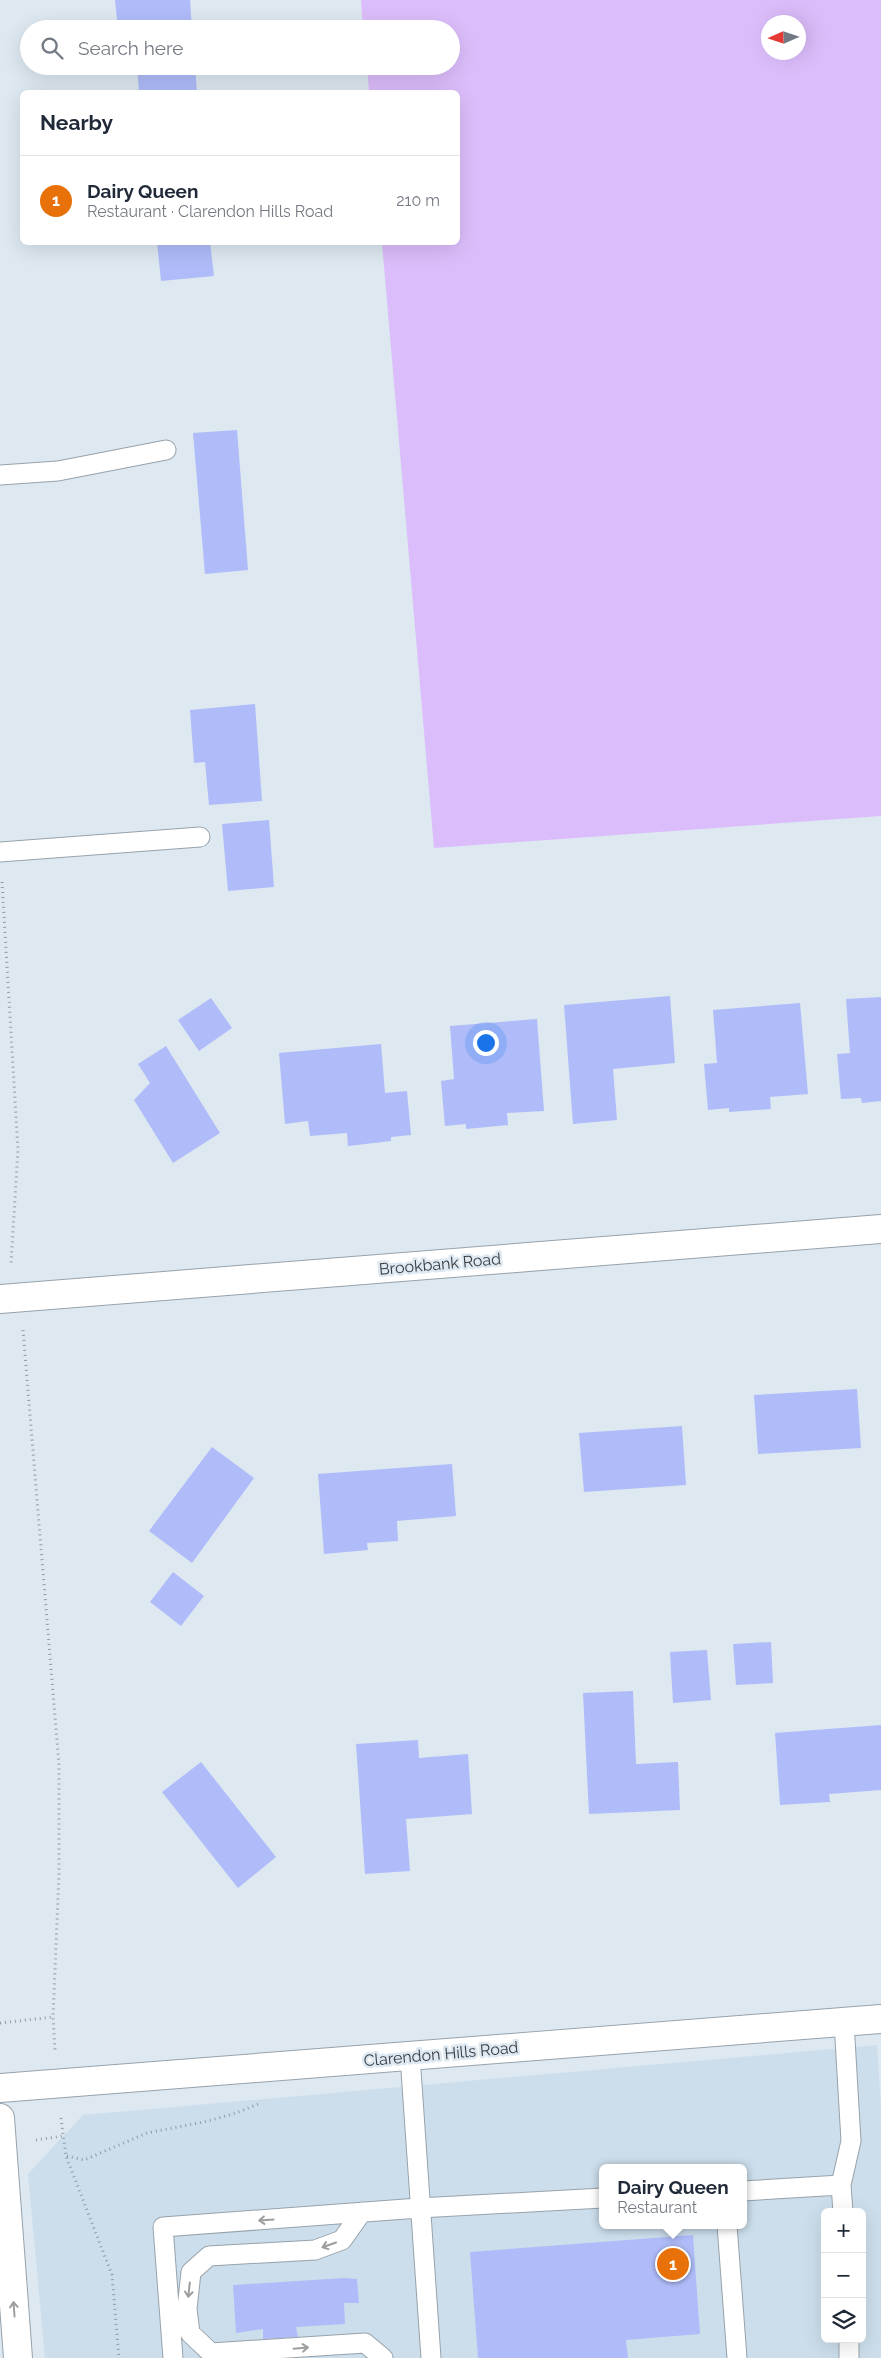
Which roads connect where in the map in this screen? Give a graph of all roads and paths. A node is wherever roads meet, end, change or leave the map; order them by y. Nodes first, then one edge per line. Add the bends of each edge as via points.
1 (166, 450) dead end
2 (0, 475) edge
3 (200, 836) dead end
4 (0, 852) edge
5 (1, 874) dead end
6 (881, 1229) edge
7 (9, 1298) edge
8 (881, 2019) edge
9 (844, 2022) junction
10 (0, 2023) edge
11 (410, 2056) junction
12 (0, 2088) edge
13 (262, 2103) dead end
14 (0, 2118) edge
15 (63, 2136) dead end
16 (66, 2156) junction
17 (841, 2185) junction
18 (747, 2191) edge
19 (599, 2198) edge
20 (419, 2208) junction
21 (843, 2208) edge
22 (362, 2212) junction
23 (726, 2229) edge
24 (848, 2343) edge
25 (18, 2358) edge
26 (119, 2358) edge
27 (173, 2358) edge
28 (383, 2358) edge
29 (431, 2358) edge
30 (736, 2358) edge
31 (849, 2358) edge

1 - 2 lane via 58,472
3 - 4 lane
5 - 7 path via 18,1150
6 - 7 street, Brookbank Road
7 - 10 path via 24,1344 59,1765 59,1874 52,2017
8 - 9 street, Clarendon Hills Road
9 - 11 street, Clarendon Hills Road
9 - 17 lane via 851,2141
11 - 12 street, Clarendon Hills Road
11 - 20 lane
13 - 16 path via 217,2118 146,2133 84,2160
25 -> 14 street
15 - 16 path
16 - 26 path via 112,2275
17 - 18 lane
17 - 21 lane
19 - 20 lane
20 - 22 lane
20 - 29 lane
22 -> 27 lane via 163,2227
22 -> 28 lane via 342,2240 315,2250 209,2256 191,2272 190,2333 211,2354 364,2342
23 - 30 lane
24 - 31 lane

